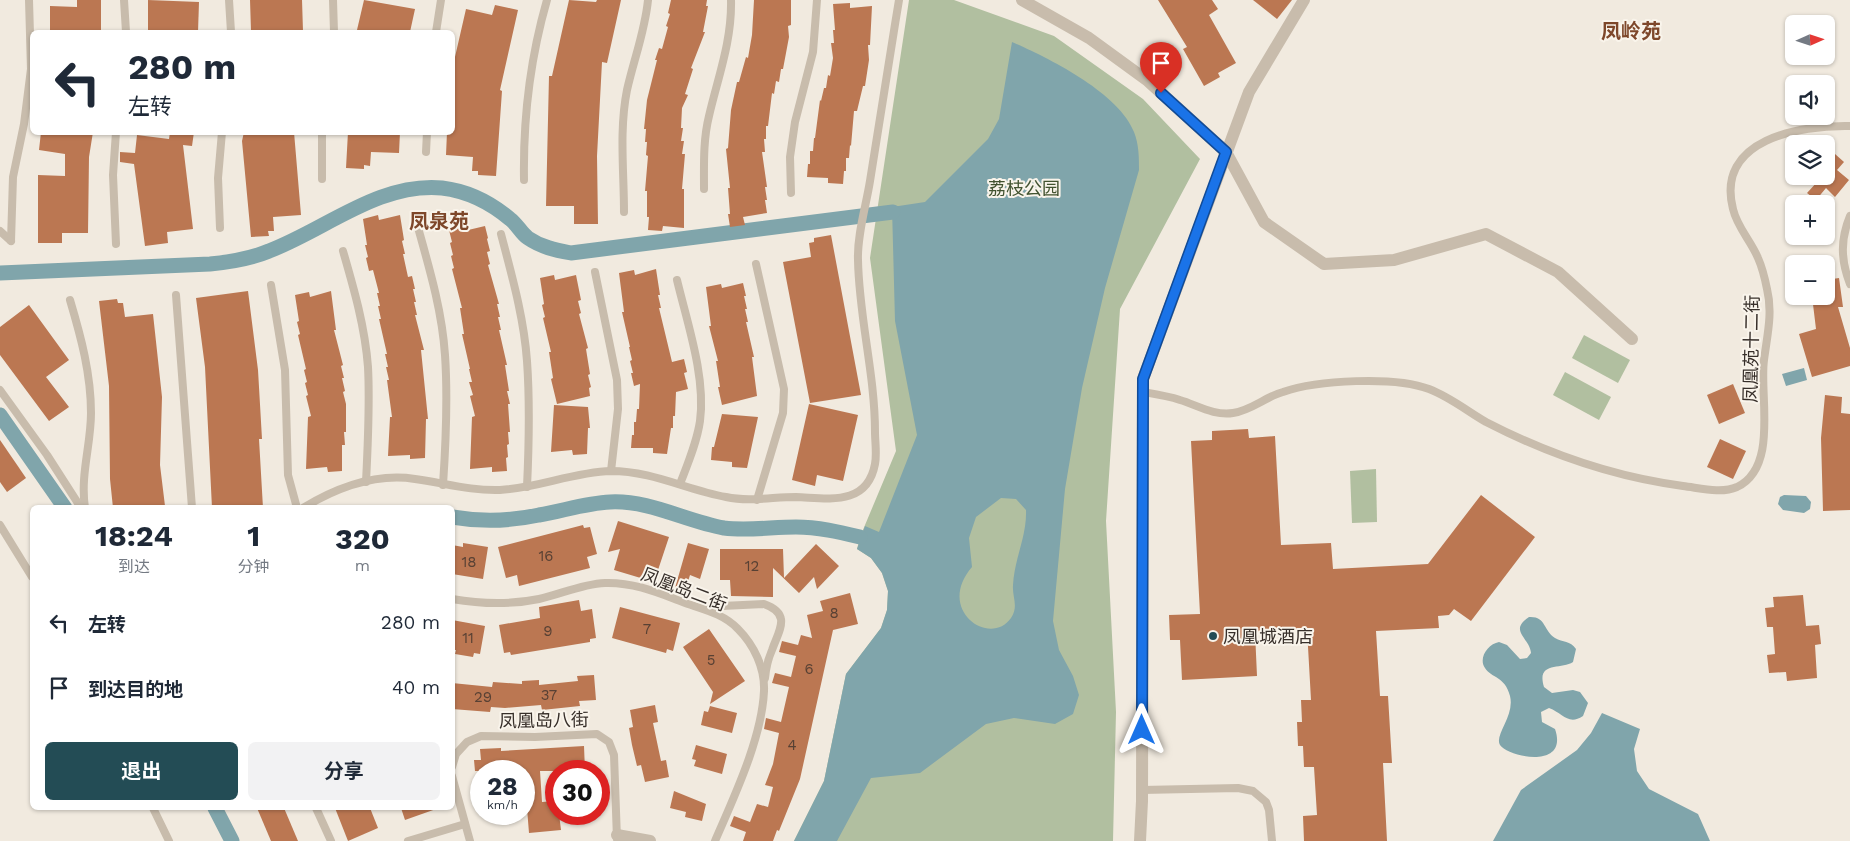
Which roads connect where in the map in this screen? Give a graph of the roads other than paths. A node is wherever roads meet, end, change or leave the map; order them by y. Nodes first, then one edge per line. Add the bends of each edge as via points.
1 (29, 0) edge
2 (124, 0) edge
3 (229, 0) edge
4 (333, 0) edge
5 (441, 0) edge
6 (547, 0) edge
7 (648, 0) edge
8 (731, 0) edge
9 (817, 0) edge
10 (899, 0) edge
11 (1022, 0) edge
12 (1304, 0) edge
13 (126, 30) edge
14 (231, 30) edge
15 (334, 30) edge
16 (436, 30) edge
17 (30, 34) edge
18 (30, 78) edge
19 (1850, 126) edge
20 (116, 135) edge
21 (222, 135) edge
22 (322, 135) edge
23 (427, 135) edge
24 (426, 152) dead end
25 (1226, 152) junction
26 (322, 179) dead end
27 (524, 180) dead end
28 (704, 189) dead end
29 (791, 193) dead end
30 (624, 212) dead end
31 (1850, 216) edge
32 (417, 224) dead end
33 (220, 228) dead end
34 (0, 231) edge
35 (501, 234) dead end
36 (116, 244) dead end
37 (343, 251) dead end
38 (756, 264) dead end
39 (595, 272) dead end
40 (677, 280) dead end
41 (1850, 284) edge
42 (271, 285) dead end
43 (176, 295) dead end
44 (70, 300) dead end
45 (1632, 339) dead end
46 (0, 390) edge
47 (1143, 392) junction
48 (611, 472) junction
49 (366, 482) junction
50 (680, 484) junction
51 (443, 485) junction
52 (527, 487) junction
53 (756, 500) junction
54 (79, 505) edge
55 (85, 505) edge
56 (192, 505) edge
57 (296, 505) edge
58 (309, 505) edge
59 (0, 525) edge
60 (30, 574) edge
61 (455, 600) edge
62 (698, 607) junction
63 (764, 690) junction
64 (455, 757) edge
65 (455, 787) edge
66 (1142, 790) junction
67 (154, 810) edge
68 (317, 810) edge
69 (465, 824) junction
70 (617, 838) edge
71 (169, 841) edge
72 (331, 841) edge
73 (408, 841) edge
74 (470, 841) edge
75 (650, 841) edge
76 (715, 841) edge
77 (1140, 841) edge
78 (1272, 841) edge

1 - 17 lane
2 - 13 lane
3 - 14 lane
4 - 15 lane
5 - 16 lane
6 - 27 lane via 525,116
7 - 30 lane via 623,125
8 - 28 lane via 727,47 708,118
9 - 29 lane via 814,52 792,140
10 - 53 lane via 858,259 875,414 875,464 870,478 845,498
11 - 25 street via 1089,38 1148,81
12 - 25 street via 1248,92
18 - 34 lane via 14,177 11,241
19 - 47 lane, 凤凰苑十二街 via 1793,131 1764,141 1750,150 1732,178 1730,196 1733,212 1758,258 1768,292 1770,327 1764,362 1766,423 1762,448 1754,473 1733,489 1658,483 1598,468 1540,448 1484,421 1442,395 1413,385 1383,382 1309,385 1278,393 1251,408 1231,413 1211,412 1176,399
20 - 36 lane via 113,176
21 - 33 lane via 218,178
22 - 26 lane
23 - 24 lane
25 - 45 street via 1264,222 1324,264 1394,260 1486,234 1558,272
25 - 47 street via 1143,379
31 - 41 lane via 1842,250 1844,270
32 - 51 lane via 434,288 445,353 448,419
35 - 52 lane via 517,296 527,359 530,423
37 - 49 lane via 359,307 368,365 370,423
38 - 53 lane via 784,389 782,413
39 - 48 lane via 617,380 618,410
40 - 50 lane via 701,397 700,420
42 - 57 lane via 285,370 288,475
43 - 56 lane
44 - 55 lane via 81,336 91,412 82,488
46 - 54 lane
47 - 66 street
48 - 50 lane via 643,474
48 - 52 lane via 579,474
49 - 51 lane via 413,478
49 - 58 lane via 343,487
50 - 53 lane via 729,498
51 - 52 lane via 480,490
59 - 60 lane
61 - 62 lane, 凤凰岛二街 via 505,603 539,599 588,585 620,583 636,585
62 - 63 lane, 凤凰岛二街 via 720,615 738,628 761,667
62 - 63 lane via 764,604 779,614 782,622 766,669
63 - 76 lane, 凤凰岛二街 via 744,776
64 - 70 lane, 凤凰岛八街 via 467,742 481,736 597,734 609,742 614,755
65 - 69 lane
66 - 77 street
66 - 78 lane via 1238,788 1254,791 1266,802 1269,810
67 - 71 lane
68 - 72 lane
69 - 73 lane
69 - 74 lane
70 - 75 street

